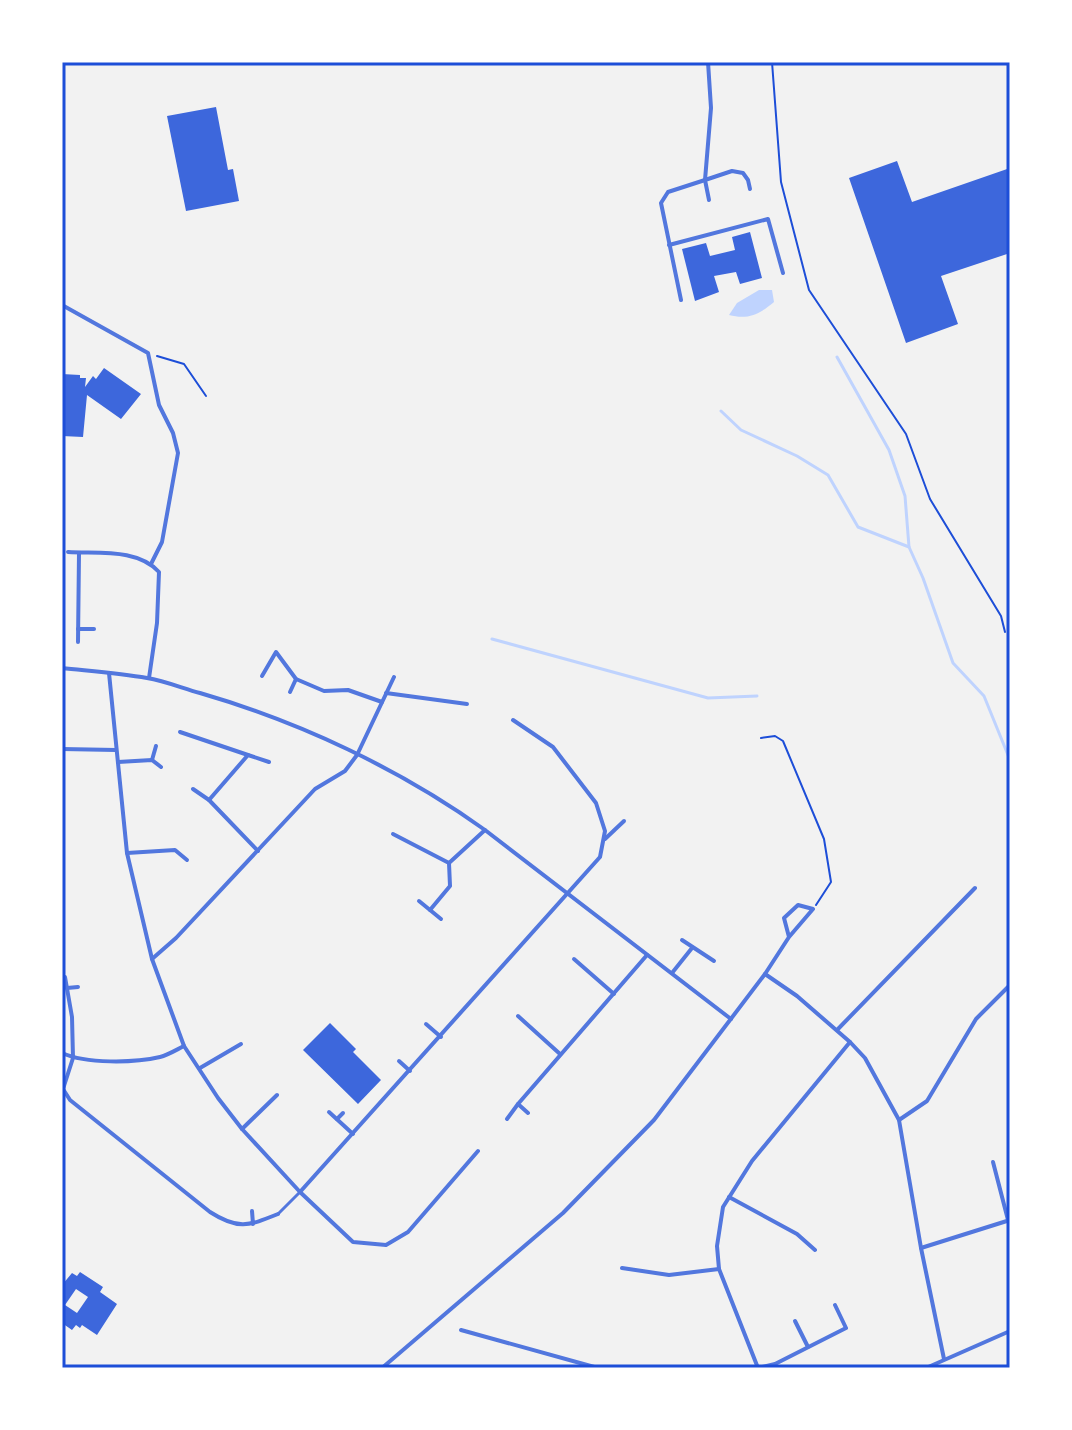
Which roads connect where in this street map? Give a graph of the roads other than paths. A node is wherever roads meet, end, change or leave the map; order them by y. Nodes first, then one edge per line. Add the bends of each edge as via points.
1 (708, 62) edge
2 (705, 180) junction
3 (750, 189) dead end
4 (709, 200) dead end
5 (669, 245) junction
6 (783, 273) dead end
7 (681, 300) dead end
8 (62, 305) edge
9 (68, 552) dead end
10 (79, 553) junction
11 (151, 564) junction
12 (78, 629) junction
13 (94, 629) dead end
14 (78, 642) dead end
15 (62, 668) edge
16 (109, 673) junction
17 (262, 676) dead end
18 (394, 677) dead end
19 (149, 678) junction
20 (296, 679) junction
21 (290, 692) dead end
22 (386, 693) junction
23 (382, 702) junction
24 (467, 704) dead end
25 (513, 720) dead end
26 (180, 732) dead end
27 (156, 746) dead end
28 (62, 749) edge
29 (116, 750) junction
30 (248, 755) junction
31 (357, 755) junction
32 (152, 760) junction
33 (118, 762) junction
34 (269, 762) dead end
35 (161, 767) dead end
36 (193, 789) dead end
37 (209, 800) junction
38 (624, 821) dead end
39 (485, 830) junction
40 (393, 834) dead end
41 (603, 841) junction
42 (258, 851) junction
43 (127, 853) junction
44 (187, 860) dead end
45 (449, 863) junction
46 (975, 888) dead end
47 (567, 892) junction
48 (419, 901) dead end
49 (430, 910) junction
50 (441, 919) dead end
51 (789, 937) junction
52 (682, 940) dead end
53 (692, 948) junction
54 (647, 955) junction
55 (152, 959) junction
56 (574, 959) dead end
57 (714, 961) dead end
58 (672, 973) junction
59 (765, 974) junction
60 (65, 977) dead end
61 (1010, 985) edge
62 (78, 987) dead end
63 (67, 988) junction
64 (614, 994) junction
65 (518, 1016) dead end
66 (731, 1019) junction
67 (426, 1024) dead end
68 (838, 1029) junction
69 (441, 1037) junction
70 (850, 1042) junction
71 (241, 1044) dead end
72 (184, 1046) junction
73 (62, 1053) edge
74 (560, 1054) junction
75 (73, 1058) junction
76 (399, 1061) dead end
77 (200, 1068) junction
78 (410, 1071) junction
79 (277, 1095) dead end
80 (518, 1104) junction
81 (329, 1112) dead end
82 (343, 1113) dead end
83 (528, 1113) dead end
84 (337, 1119) junction
85 (507, 1119) dead end
86 (899, 1120) junction
87 (242, 1129) junction
88 (353, 1134) junction
89 (478, 1151) dead end
90 (993, 1162) dead end
91 (300, 1192) junction
92 (729, 1197) junction
93 (252, 1211) dead end
94 (278, 1214) joint
95 (1009, 1220) edge
96 (253, 1224) junction
97 (921, 1248) junction
98 (815, 1250) dead end
99 (622, 1268) dead end
100 (719, 1269) junction
101 (835, 1305) dead end
102 (795, 1321) dead end
103 (461, 1330) dead end
104 (1010, 1331) edge
105 (808, 1347) junction
106 (944, 1359) junction
107 (382, 1368) edge
108 (598, 1368) edge
109 (758, 1368) edge
110 (926, 1368) edge

1 - 2 street via 711,108
2 - 3 street via 743,173
2 - 4 street
2 - 5 street via 668,192 661,203
5 - 6 street via 768,219
5 - 7 street
8 - 11 street via 148,353 159,405 178,453 162,542
9 - 10 street
10 - 11 street via 129,556
10 - 12 street
11 - 19 street via 159,572 159,589
12 - 13 street
12 - 14 street
15 - 16 street
16 - 19 street
16 - 29 street
17 - 20 street via 276,652
18 - 22 street
19 - 31 street via 223,700
20 - 21 street
20 - 23 street via 324,691 348,690
22 - 23 street
22 - 24 street
23 - 31 street
25 - 41 street via 553,747 596,803
26 - 30 street
27 - 32 street
28 - 29 street
29 - 33 street
30 - 34 street
30 - 37 street
31 - 39 street
31 - 42 street via 345,771 315,789
32 - 33 street
32 - 35 street
33 - 43 street
36 - 37 street
37 - 42 street
38 - 41 street
39 - 45 street
39 - 47 street
40 - 45 street
41 - 47 street via 600,857
42 - 55 street
43 - 44 street via 175,850
43 - 55 street
45 - 49 street via 450,886
46 - 68 street
47 - 54 street
47 - 69 street
48 - 49 street
49 - 50 street
51 - 51 street via 813,909 798,905 784,918
51 - 59 street
52 - 53 street
53 - 57 street
53 - 58 street
54 - 58 street
54 - 64 street
55 - 72 street
56 - 64 street
58 - 66 street
59 - 66 street
59 - 68 street
60 - 63 street
61 - 86 street via 976,1019 927,1101
62 - 63 street
63 - 75 street
64 - 74 street
65 - 74 street
66 - 107 street via 654,1120 605,1171
67 - 69 street
68 - 70 street
69 - 78 street
70 - 86 street via 865,1058
70 - 92 street via 752,1161
71 - 77 street
72 - 75 street via 162,1057 125,1061
72 - 77 street
73 - 75 street
74 - 80 street
75 - 96 street via 63,1089 70,1100 210,1212 231,1225
76 - 78 street
77 - 87 street
78 - 88 street
79 - 87 street
80 - 83 street
80 - 85 street
81 - 84 street
82 - 84 street
84 - 88 street
86 - 97 street
87 - 91 street
88 - 91 street
89 - 91 street via 408,1232 386,1245 353,1242
90 - 95 street
91 - 94 street
92 - 98 street via 797,1234
92 - 100 street via 717,1246
93 - 96 street
94 - 96 street
95 - 97 street
97 - 106 street
99 - 100 street via 669,1275
100 - 109 street
101 - 105 street via 846,1328
102 - 105 street
103 - 108 street
104 - 106 street
105 - 109 street
106 - 110 street

